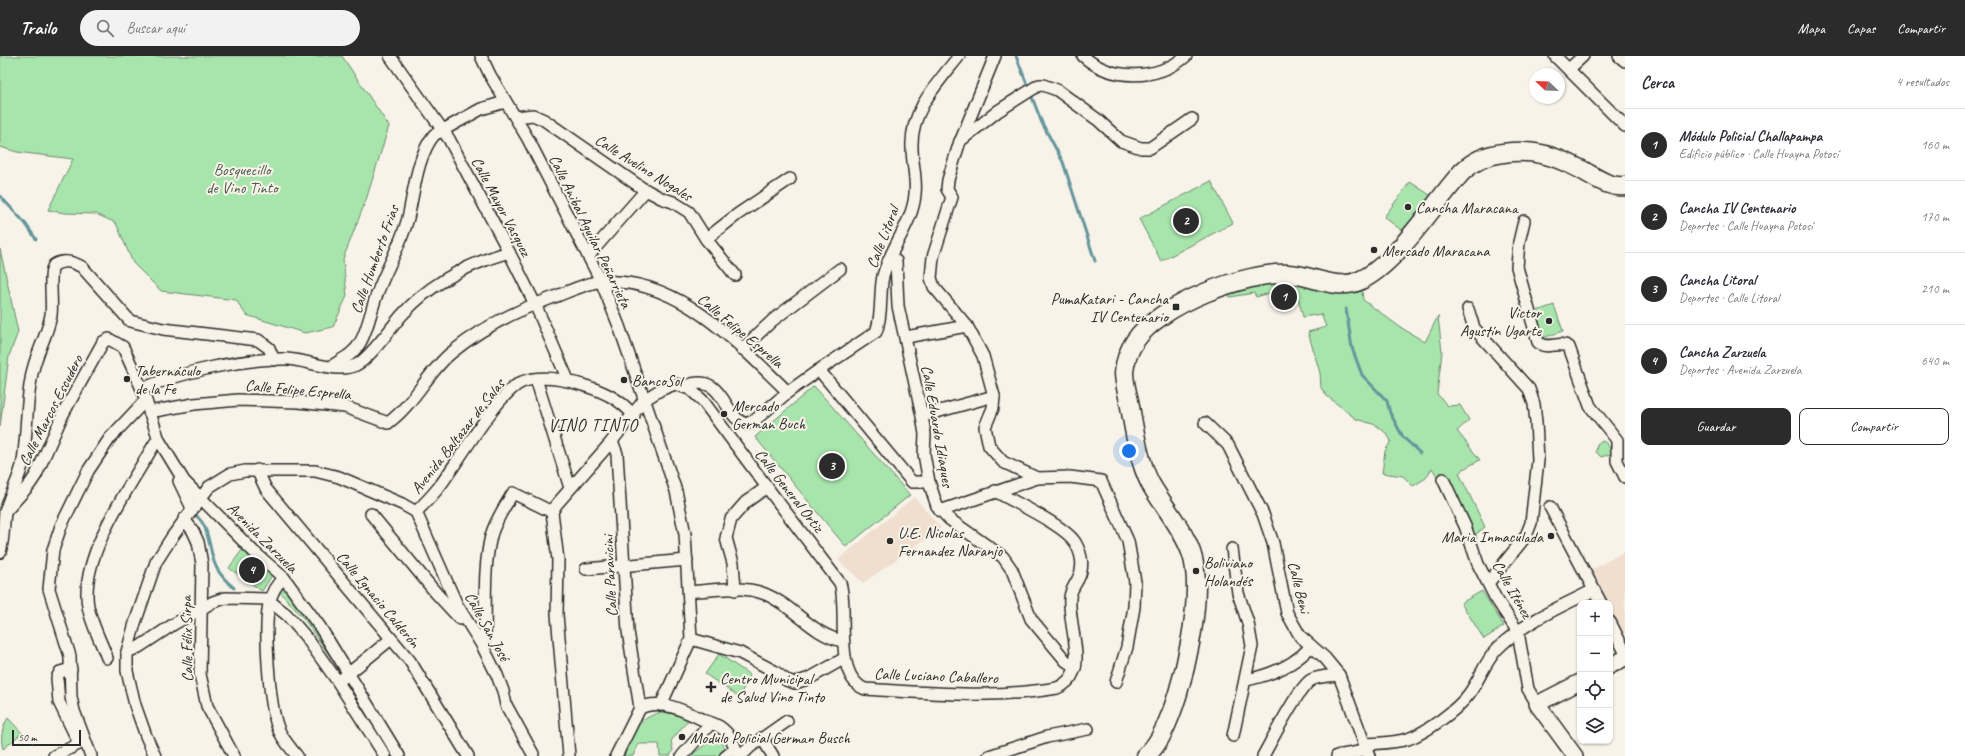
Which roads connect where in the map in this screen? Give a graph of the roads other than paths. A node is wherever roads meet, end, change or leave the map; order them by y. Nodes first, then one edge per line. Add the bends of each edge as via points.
1 (390, 56) edge
2 (481, 56) edge
3 (959, 56) edge
4 (995, 56) edge
5 (1082, 56) edge
6 (1186, 56) edge
7 (1555, 56) edge
8 (1583, 56) edge
9 (1619, 56) edge
10 (1625, 62) edge
11 (1569, 69) junction
12 (505, 102) junction
13 (516, 117) junction
14 (1192, 120) dead end
15 (1625, 126) edge
16 (442, 130) junction
17 (960, 141) junction
18 (790, 179) dead end
19 (1625, 186) edge
20 (646, 190) junction
21 (1524, 221) dead end
22 (706, 239) junction
23 (509, 252) junction
24 (588, 256) junction
25 (891, 257) junction
26 (840, 269) dead end
27 (735, 275) dead end
28 (602, 281) junction
29 (535, 304) junction
30 (1468, 309) dead end
31 (967, 326) junction
32 (906, 337) junction
33 (110, 340) junction
34 (742, 349) junction
35 (274, 360) junction
36 (332, 366) junction
37 (819, 370) junction
38 (536, 379) junction
39 (568, 380) junction
40 (686, 386) junction
41 (142, 389) junction
42 (788, 392) junction
43 (994, 396) junction
44 (644, 400) junction
45 (146, 406) junction
46 (634, 416) junction
47 (922, 416) junction
48 (1205, 423) dead end
49 (612, 441) junction
50 (1621, 441) edge
51 (157, 442) junction
52 (257, 470) junction
53 (1625, 476) edge
54 (1037, 478) junction
55 (1443, 478) dead end
56 (929, 482) junction
57 (767, 487) junction
58 (570, 488) junction
59 (995, 491) junction
60 (201, 497) junction
61 (1550, 507) dead end
62 (192, 508) junction
63 (940, 510) junction
64 (5, 512) junction
65 (416, 512) junction
66 (552, 512) junction
67 (371, 514) dead end
68 (184, 519) junction
69 (1232, 549) dead end
70 (0, 552) edge
71 (687, 560) junction
72 (624, 566) junction
73 (586, 569) dead end
74 (284, 578) junction
75 (1489, 582) junction
76 (735, 590) junction
77 (1594, 590) junction
78 (689, 592) junction
79 (270, 600) junction
80 (1599, 600) edge
81 (200, 611) junction
82 (465, 619) junction
83 (1613, 628) edge
84 (1518, 632) junction
85 (391, 639) junction
86 (691, 639) junction
87 (843, 640) junction
88 (482, 645) junction
89 (1311, 646) junction
90 (127, 652) junction
91 (1625, 652) edge
92 (107, 658) dead end
93 (845, 658) junction
94 (1625, 658) edge
95 (1613, 664) edge
96 (1076, 668) junction
97 (348, 675) junction
98 (1339, 675) junction
99 (1246, 680) junction
100 (338, 682) junction
101 (1116, 682) dead end
102 (1577, 684) edge
103 (1537, 704) junction
104 (661, 705) junction
105 (640, 708) junction
106 (787, 721) dead end
107 (711, 723) junction
108 (1088, 729) dead end
109 (1233, 736) dead end
110 (762, 738) junction
111 (82, 742) junction
112 (1366, 744) junction
113 (738, 753) edge
114 (533, 754) dead end
115 (54, 756) edge
116 (91, 756) edge
117 (155, 756) edge
118 (234, 756) edge
119 (297, 756) edge
120 (385, 756) edge
121 (399, 756) edge
122 (468, 756) edge
123 (569, 756) edge
124 (616, 756) edge
125 (682, 756) edge
126 (724, 756) edge
127 (772, 756) edge
128 (989, 756) edge
129 (1146, 756) edge
130 (1263, 756) edge
131 (1337, 756) edge
132 (1369, 756) edge
133 (1575, 756) edge

1 - 16 street, Calle Mayor Vasquez
2 - 12 street, Calle Anibal Aguilar Peñarrieta
3 - 25 street, Calle Litoral via 931,92 916,118 912,149 915,194 908,218
4 - 17 street
5 - 6 street via 1112,71 1140,75 1154,74
7 - 11 street
8 - 11 street
9 - 10 street
11 - 15 street
12 - 13 street, Calle Anibal Aguilar Peñarrieta
12 - 16 street, Calle Humberto Frias via 481,109
13 - 20 street, Calle Avelino Nogales via 533,115 544,120
13 - 24 street, Calle Anibal Aguilar Peñarrieta
14 - 17 street via 1150,148 1130,146 1116,138 1098,120 1057,90 1039,85 998,111
16 - 23 street, Calle Mayor Vasquez
16 - 36 street, Calle Humberto Frias via 434,135 422,155 406,225 377,293 360,344 349,356
17 - 31 street via 948,180 947,189 952,197 933,257 931,278 934,287
18 - 22 street
19 - 129 highway via 1602,181 1562,160 1538,152 1518,151 1485,156 1462,172 1388,260 1358,282 1342,285 1288,274 1246,279 1228,284 1176,307 1141,332 1129,353 1124,373 1135,433 1149,481 1186,539 1197,587 1192,632 1180,685 1163,732
20 - 22 street, Calle Avelino Nogales via 689,212
20 - 24 street
21 - 50 street via 1519,242 1518,267 1538,342 1544,346 1568,346 1590,406 1597,418
22 - 27 street, Calle Avelino Nogales
23 - 29 street, Calle Mayor Vasquez
23 - 36 street via 461,269 432,287 356,365 344,368
24 - 28 street, Calle Anibal Aguilar Peñarrieta
25 - 32 street, Calle Eduardo Idiaques via 896,262 898,306
25 - 37 street, Calle Litoral via 883,276 881,310 876,332
26 - 34 street via 773,320
28 - 29 street, Calle Felipe Esprella
28 - 34 street, Calle Felipe Esprella via 633,283 653,288 692,308
28 - 44 street, Calle Anibal Aguilar Peñarrieta
29 - 39 street, Calle Mayor Vasquez
29 - 45 street, Calle Felipe Esprella via 472,336 433,371 399,415 388,423 345,407 291,402 238,400
30 - 75 street via 1474,328 1529,389 1536,422 1538,460 1530,527 1522,542
31 - 32 street
31 - 43 street via 983,356
32 - 47 street, Calle Eduardo Idiaques
33 - 41 street via 123,347
33 - 45 street via 124,356
33 - 64 street, Calle Marcos Escudero via 63,414 33,479
34 - 42 street, Calle Felipe Esprella
35 - 36 street via 288,359
35 - 41 street via 194,372 165,379
35 - 64 street via 269,348 258,340 163,328 127,319 82,268 67,262 57,263 52,267 50,277 53,295 51,317 34,364 27,406 23,462
37 - 42 street, Calle Litoral
37 - 56 street via 912,482
38 - 39 street, Avenida Baltazar de Salas
38 - 58 street
38 - 65 street, Avenida Baltazar de Salas via 523,382 510,392 477,431 439,488
39 - 46 street, Avenida Baltazar de Salas via 598,389
40 - 42 street, Calle Litoral via 700,383 708,385 727,403 739,421 746,424 755,420
40 - 44 street via 668,386
40 - 57 street, Calle General Ortiz via 704,401
41 - 45 street
43 - 47 street
43 - 54 street via 985,428 989,446 1003,462
44 - 46 street
44 - 71 street, Calle Anibal Aguilar Peñarrieta via 676,491 685,534
45 - 51 street
45 - 111 street via 110,438 88,471 61,526 53,550 49,589 70,656 71,669 60,672 57,678 59,702
46 - 49 street
47 - 56 street, Calle Eduardo Idiaques via 925,434 924,454
48 - 89 street, Calle Beni via 1228,445 1262,514 1273,543 1287,613 1300,636
49 - 58 street
49 - 72 street, Calle Paravicini via 617,454
50 - 53 street via 1617,461
51 - 60 street, Avenida Zarzuela via 184,481
51 - 62 street
51 - 92 street via 115,512 93,559 89,577 88,606
52 - 60 street, Avenida Baltazar de Salas via 230,474 209,487
52 - 65 street, Avenida Baltazar de Salas via 326,473
52 - 85 street, Calle Ignacio Calderón via 266,489
54 - 59 street
54 - 101 street via 1070,477 1101,481 1128,541 1135,582 1134,607
55 - 75 street, Calle Iténez via 1465,526 1478,564
56 - 63 street, Calle Eduardo Idiaques
57 - 76 street via 746,502 731,519 726,538 733,563
57 - 87 street, Calle General Ortiz via 840,582 844,596
58 - 66 street
59 - 63 street
59 - 96 street via 1058,526 1076,544 1083,564 1070,597
60 - 62 street, Avenida Baltazar de Salas
60 - 74 street, Avenida Zarzuela via 254,552
61 - 77 street
62 - 68 street, Avenida Baltazar de Salas
63 - 96 street, Calle Eduardo Idiaques via 1003,557 1015,575 1031,619 1066,661
64 - 70 street
65 - 82 street, Calle San José
66 - 88 street via 513,492 495,524 487,566 485,638
66 - 123 street via 558,560 557,614
67 - 82 street via 436,593 458,617
68 - 81 street, Calle Félix Sirpa via 193,531 201,554
68 - 90 street, Avenida Baltazar de Salas via 156,562
69 - 99 street via 1238,593 1252,636
71 - 72 street
71 - 78 street, Calle Anibal Aguilar Peñarrieta
72 - 73 street
72 - 105 street, Calle Paravicini via 628,631
74 - 79 street
74 - 97 street, Avenida Zarzuela via 320,627
75 - 84 street, Calle Iténez via 1495,597
76 - 78 street
76 - 87 street via 765,594 818,630
77 - 80 street
77 - 84 street via 1557,608
78 - 86 street, Calle Anibal Aguilar Peñarrieta
79 - 81 street via 262,597 225,598
79 - 100 street via 295,624
79 - 119 street via 269,680 273,710 281,734
81 - 90 street via 174,624 140,647
81 - 118 street, Calle Félix Sirpa via 200,674 207,706
82 - 88 street, Calle San José
83 - 91 street
84 - 103 street, Calle Iténez via 1528,689
84 - 112 street via 1492,654 1469,694 1454,710 1408,739
85 - 97 street
85 - 122 street, Calle Ignacio Calderón via 410,660
86 - 93 street via 740,653 795,683 810,678
86 - 104 street, Calle Anibal Aguilar Peñarrieta
87 - 93 street, Calle Luciano Caballero
88 - 114 street, Calle San José via 499,680 506,705
89 - 98 street, Calle Beni
89 - 99 street via 1303,656 1267,676
90 - 117 street, Avenida Baltazar de Salas via 127,671 135,705
93 - 96 street, Calle Luciano Caballero via 855,682 865,689 942,694 1008,694 1057,688 1067,682
94 - 95 main road
97 - 100 street
97 - 121 street, Avenida Zarzuela
98 - 112 street, Calle Beni
98 - 130 street via 1321,677 1307,684 1288,711
99 - 109 street
100 - 120 street
102 - 103 main road
103 - 133 main road, Calle Iténez
104 - 105 street via 650,704
104 - 107 street via 691,713
105 - 124 street
106 - 110 street
107 - 113 street via 726,732
107 - 125 street
108 - 128 street via 1048,737
110 - 113 street
110 - 127 street
111 - 115 street
111 - 116 street
112 - 131 street via 1359,752
112 - 132 street, Calle Beni
113 - 126 street

